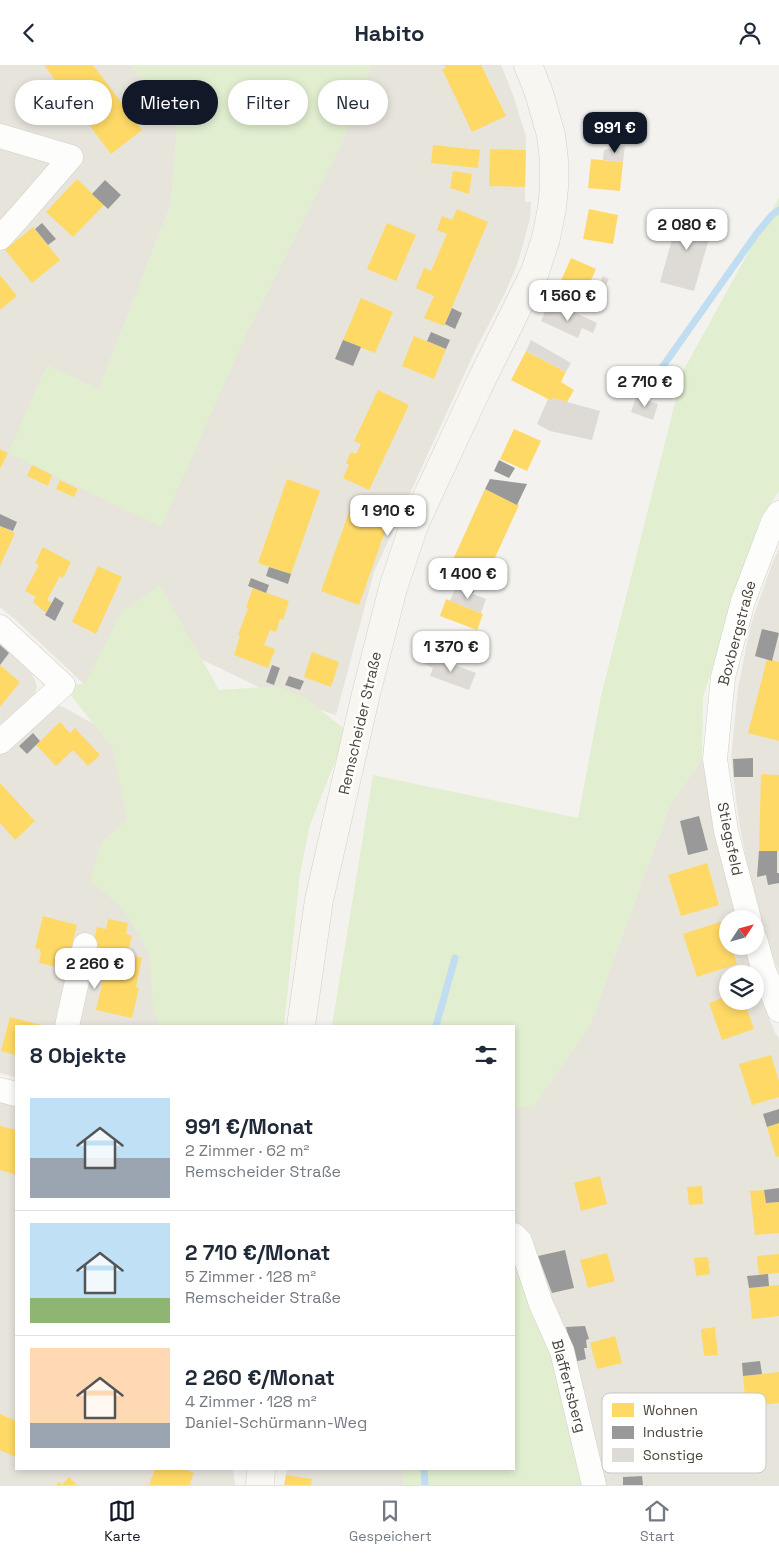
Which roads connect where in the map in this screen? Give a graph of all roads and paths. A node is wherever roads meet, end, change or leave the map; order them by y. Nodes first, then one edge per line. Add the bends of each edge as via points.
1 (528, 65) edge
2 (0, 136) edge
3 (0, 238) edge
4 (779, 513) edge
5 (0, 627) edge
6 (0, 742) edge
7 (715, 759) joint
8 (747, 910) edge
9 (84, 945) dead end
10 (760, 955) edge
11 (779, 1010) edge
12 (67, 1025) edge
13 (301, 1025) edge
14 (0, 1090) edge
15 (15, 1094) edge
16 (515, 1236) edge
17 (261, 1470) edge
18 (260, 1485) edge
19 (594, 1485) edge

1 - 13 main road, Remscheider Straße via 551,135 554,160 554,195 546,238 535,271 414,525 394,588 319,900
2 - 3 street via 71,157
4 - 7 street, Boxbergstraße via 743,601 723,677
5 - 6 street via 63,685
7 - 8 street, Stiegsfeld via 726,831
9 - 12 street
10 - 11 street
14 - 15 street
16 - 19 street, Blaffertsberg via 520,1241 562,1351
17 - 18 main road

